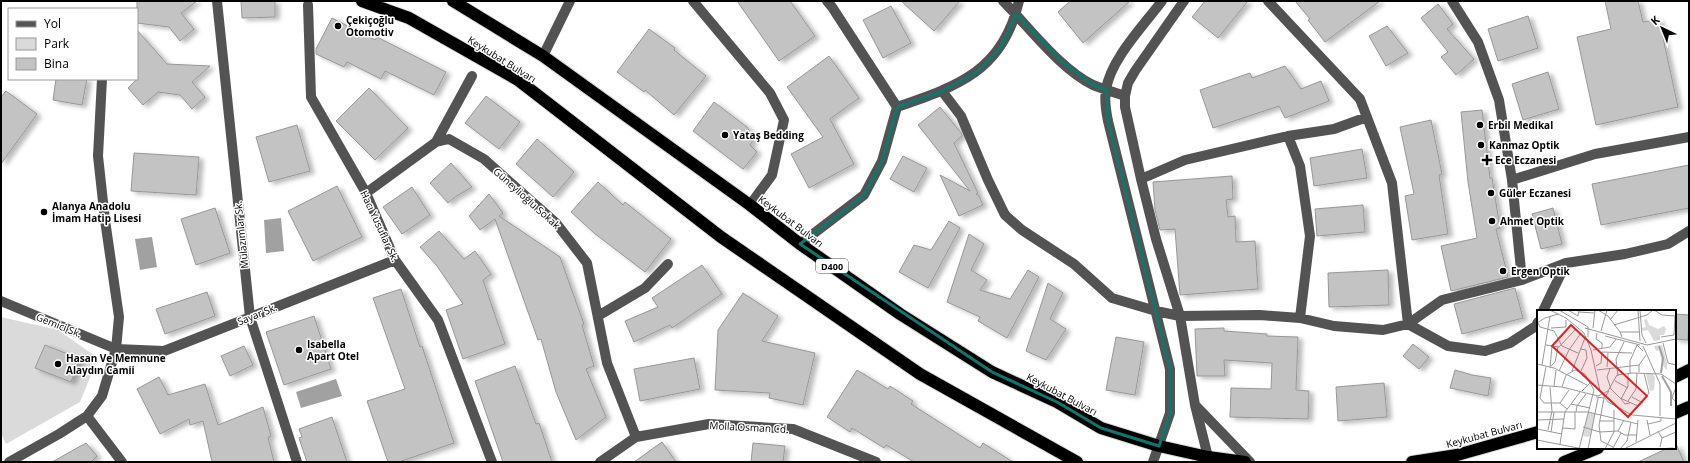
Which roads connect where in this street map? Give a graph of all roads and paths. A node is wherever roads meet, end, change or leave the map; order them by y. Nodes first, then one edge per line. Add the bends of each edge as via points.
1 (217, 1) edge
2 (362, 1) edge
3 (453, 1) edge
4 (570, 1) edge
5 (693, 1) edge
6 (826, 1) edge
7 (1003, 1) edge
8 (1019, 1) edge
9 (1162, 1) edge
10 (1184, 1) edge
11 (1268, 1) edge
12 (1452, 1) edge
13 (308, 5) dead end
14 (1016, 14) junction
15 (543, 56) junction
16 (472, 76) dead end
17 (102, 80) edge
18 (1106, 90) junction
19 (942, 91) junction
20 (1125, 96) junction
21 (897, 107) junction
22 (1367, 117) junction
23 (1288, 136) junction
24 (1689, 137) edge
25 (436, 142) junction
26 (1140, 179) junction
27 (1512, 180) junction
28 (366, 193) junction
29 (750, 205) junction
30 (1689, 231) edge
31 (800, 244) junction
32 (395, 260) junction
33 (668, 264) dead end
34 (1566, 264) junction
35 (1522, 280) junction
36 (1, 301) edge
37 (1543, 310) edge
38 (1156, 311) junction
39 (598, 316) junction
40 (1180, 316) junction
41 (250, 317) junction
42 (1300, 318) junction
43 (1408, 324) junction
44 (1537, 324) edge
45 (116, 349) junction
46 (1689, 370) edge
47 (1676, 376) edge
48 (1195, 405) junction
49 (1689, 407) edge
50 (1676, 413) edge
51 (87, 416) junction
52 (1537, 432) edge
53 (636, 437) junction
54 (1159, 446) junction
55 (1596, 449) edge
56 (1208, 460) edge
57 (872, 461) edge
58 (9, 462) edge
59 (122, 462) edge
60 (297, 462) edge
61 (492, 462) edge
62 (600, 462) edge
63 (1077, 462) edge
64 (1154, 462) edge
65 (1246, 462) edge
66 (1250, 462) edge
67 (1412, 462) edge
68 (1564, 462) edge

1 - 41 street, Mülazımlar Sk.
2 - 63 highway, Keykubat Bulvarı via 410,18 518,80 721,237 914,369
3 - 15 highway, Keykubat Bulvarı / D400
4 - 15 street
5 - 29 street via 770,93 784,120 772,175
6 - 21 street
7 - 14 street
8 - 14 street
9 - 18 street via 1116,62
10 - 20 street via 1135,71 1128,83
11 - 22 street via 1360,99
12 - 27 street via 1478,42 1499,100
13 - 28 street, Hacı Yusuflar Sk. via 311,97
14 - 18 street via 1062,62 1092,84
14 - 19 street via 1001,46 990,60 961,82
15 - 29 highway, Keykubat Bulvarı / D400
16 - 25 street
17 - 45 street via 98,156 119,317
18 - 20 street
18 - 38 street via 1108,121
19 - 21 street
19 - 38 street via 961,116 1005,215 1022,230 1074,264 1112,298
20 - 26 street
21 - 31 street via 882,161 864,195
22 - 23 street via 1334,129
22 - 43 street via 1392,183
23 - 26 street via 1185,160
23 - 42 street via 1300,166 1310,236
24 - 27 street via 1596,154
25 - 28 street
25 - 39 street, Güneylioğlu Sokak via 449,139 484,159 556,223 587,263
26 - 40 street
27 - 35 street
28 - 32 street, Hacı Yusuflar Sk.
29 - 31 highway, Keykubat Bulvarı / D400
30 - 34 street via 1668,244
31 - 54 highway, Keykubat Bulvarı / D400 via 900,314 992,372 1057,402 1101,428
32 - 41 street, Sayar Sk.
32 - 61 street, Hacı Yusuflar Sk. via 438,320
33 - 39 street via 645,288
34 - 35 street
34 - 37 street
35 - 43 street via 1442,300
36 - 45 street, Gemici Sk.
38 - 40 street
38 - 54 street via 1170,369 1170,413
39 - 53 street, Güneylioğlu Sokak via 607,363
40 - 42 street via 1260,315
40 - 48 street
41 - 45 street, Sayar Sk. via 164,351
41 - 60 street, Mülazımlar Sk.
42 - 43 street via 1334,326 1383,330
43 - 44 street via 1448,346 1485,351 1510,343
45 - 51 street via 102,396
46 - 47 highway
48 - 56 street
48 - 66 street
49 - 50 highway
51 - 58 street
51 - 59 street
52 - 67 highway, Keykubat Bulvarı via 1457,456
53 - 57 street, Molla Osman Cd. via 709,424 793,429
53 - 62 street, Molla Osman Cd.
54 - 56 highway, Keykubat Bulvarı / D400
54 - 64 street
55 - 68 highway
56 - 65 highway, Keykubat Bulvarı / D400

